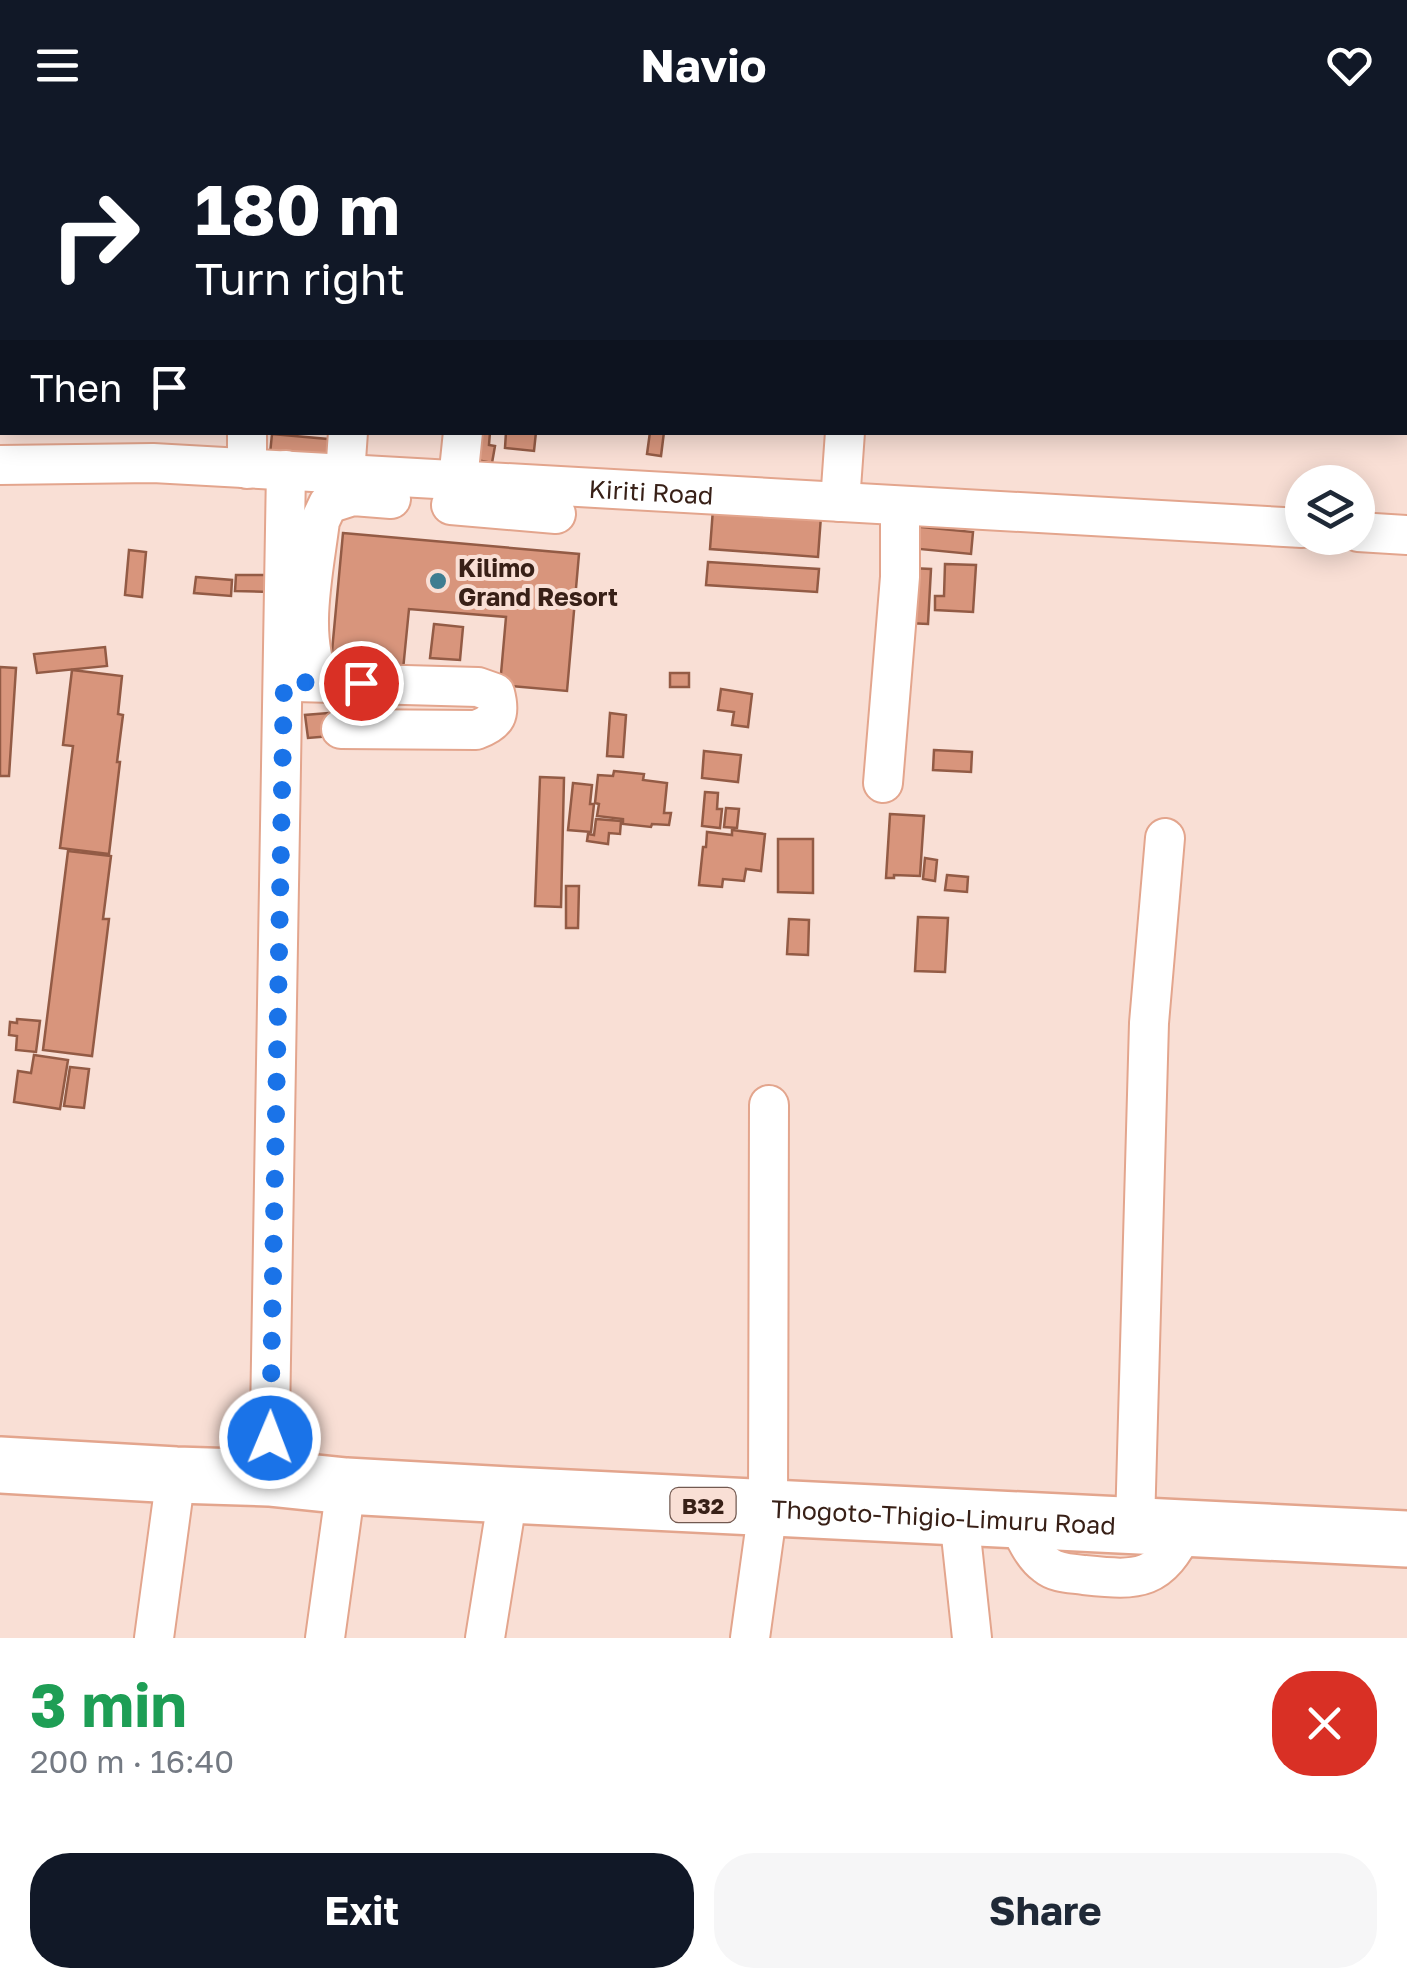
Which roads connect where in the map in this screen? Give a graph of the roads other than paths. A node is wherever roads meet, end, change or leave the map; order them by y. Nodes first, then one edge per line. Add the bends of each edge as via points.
1 (348, 435) edge
2 (464, 435) edge
3 (845, 435) edge
4 (247, 451) edge
5 (0, 465) edge
6 (286, 470) junction
7 (345, 474) junction
8 (458, 480) junction
9 (840, 502) junction
10 (900, 506) junction
11 (556, 514) dead end
12 (1285, 527) edge
13 (1375, 533) edge
14 (1407, 535) edge
15 (284, 682) junction
16 (322, 682) junction
17 (341, 728) dead end
18 (883, 783) dead end
19 (1165, 838) dead end
20 (769, 1104) dead end
21 (0, 1465) edge
22 (176, 1476) junction
23 (269, 1478) junction
24 (346, 1486) junction
25 (508, 1495) junction
26 (768, 1508) junction
27 (959, 1517) junction
28 (1160, 1526) junction
29 (1407, 1539) edge
30 (154, 1638) edge
31 (325, 1638) edge
32 (485, 1638) edge
33 (750, 1638) edge
34 (972, 1638) edge

1 - 7 street
2 - 8 street
3 - 9 street
4 - 5 street, Kiriti Road via 153,464
4 - 6 street, Kiriti Road
6 - 7 street, Kiriti Road
6 - 15 street
7 - 8 street, Kiriti Road
8 - 9 street, Kiriti Road
9 - 10 street, Kiriti Road
10 - 12 street, Kiriti Road
10 - 18 street
11 - 16 street via 353,496 328,504 320,521 308,635
13 - 14 street
15 - 16 street
15 - 23 street
16 - 17 street via 478,686 496,693 494,720 476,730
19 - 28 street via 1149,1022
20 - 26 street
21 - 22 highway, Thogoto-Thigio-Limuru Road / B32
22 - 23 highway, Thogoto-Thigio-Limuru Road / B32
22 - 30 street
23 - 24 highway, Thogoto-Thigio-Limuru Road / B32
24 - 25 highway, Thogoto-Thigio-Limuru Road / B32
24 - 31 street
25 - 26 highway, Thogoto-Thigio-Limuru Road / B32
25 - 32 street
26 - 27 highway, Thogoto-Thigio-Limuru Road / B32
26 - 33 street
27 - 28 highway, Thogoto-Thigio-Limuru Road / B32
27 - 34 street
28 - 29 highway, Thogoto-Thigio-Limuru Road / B32

